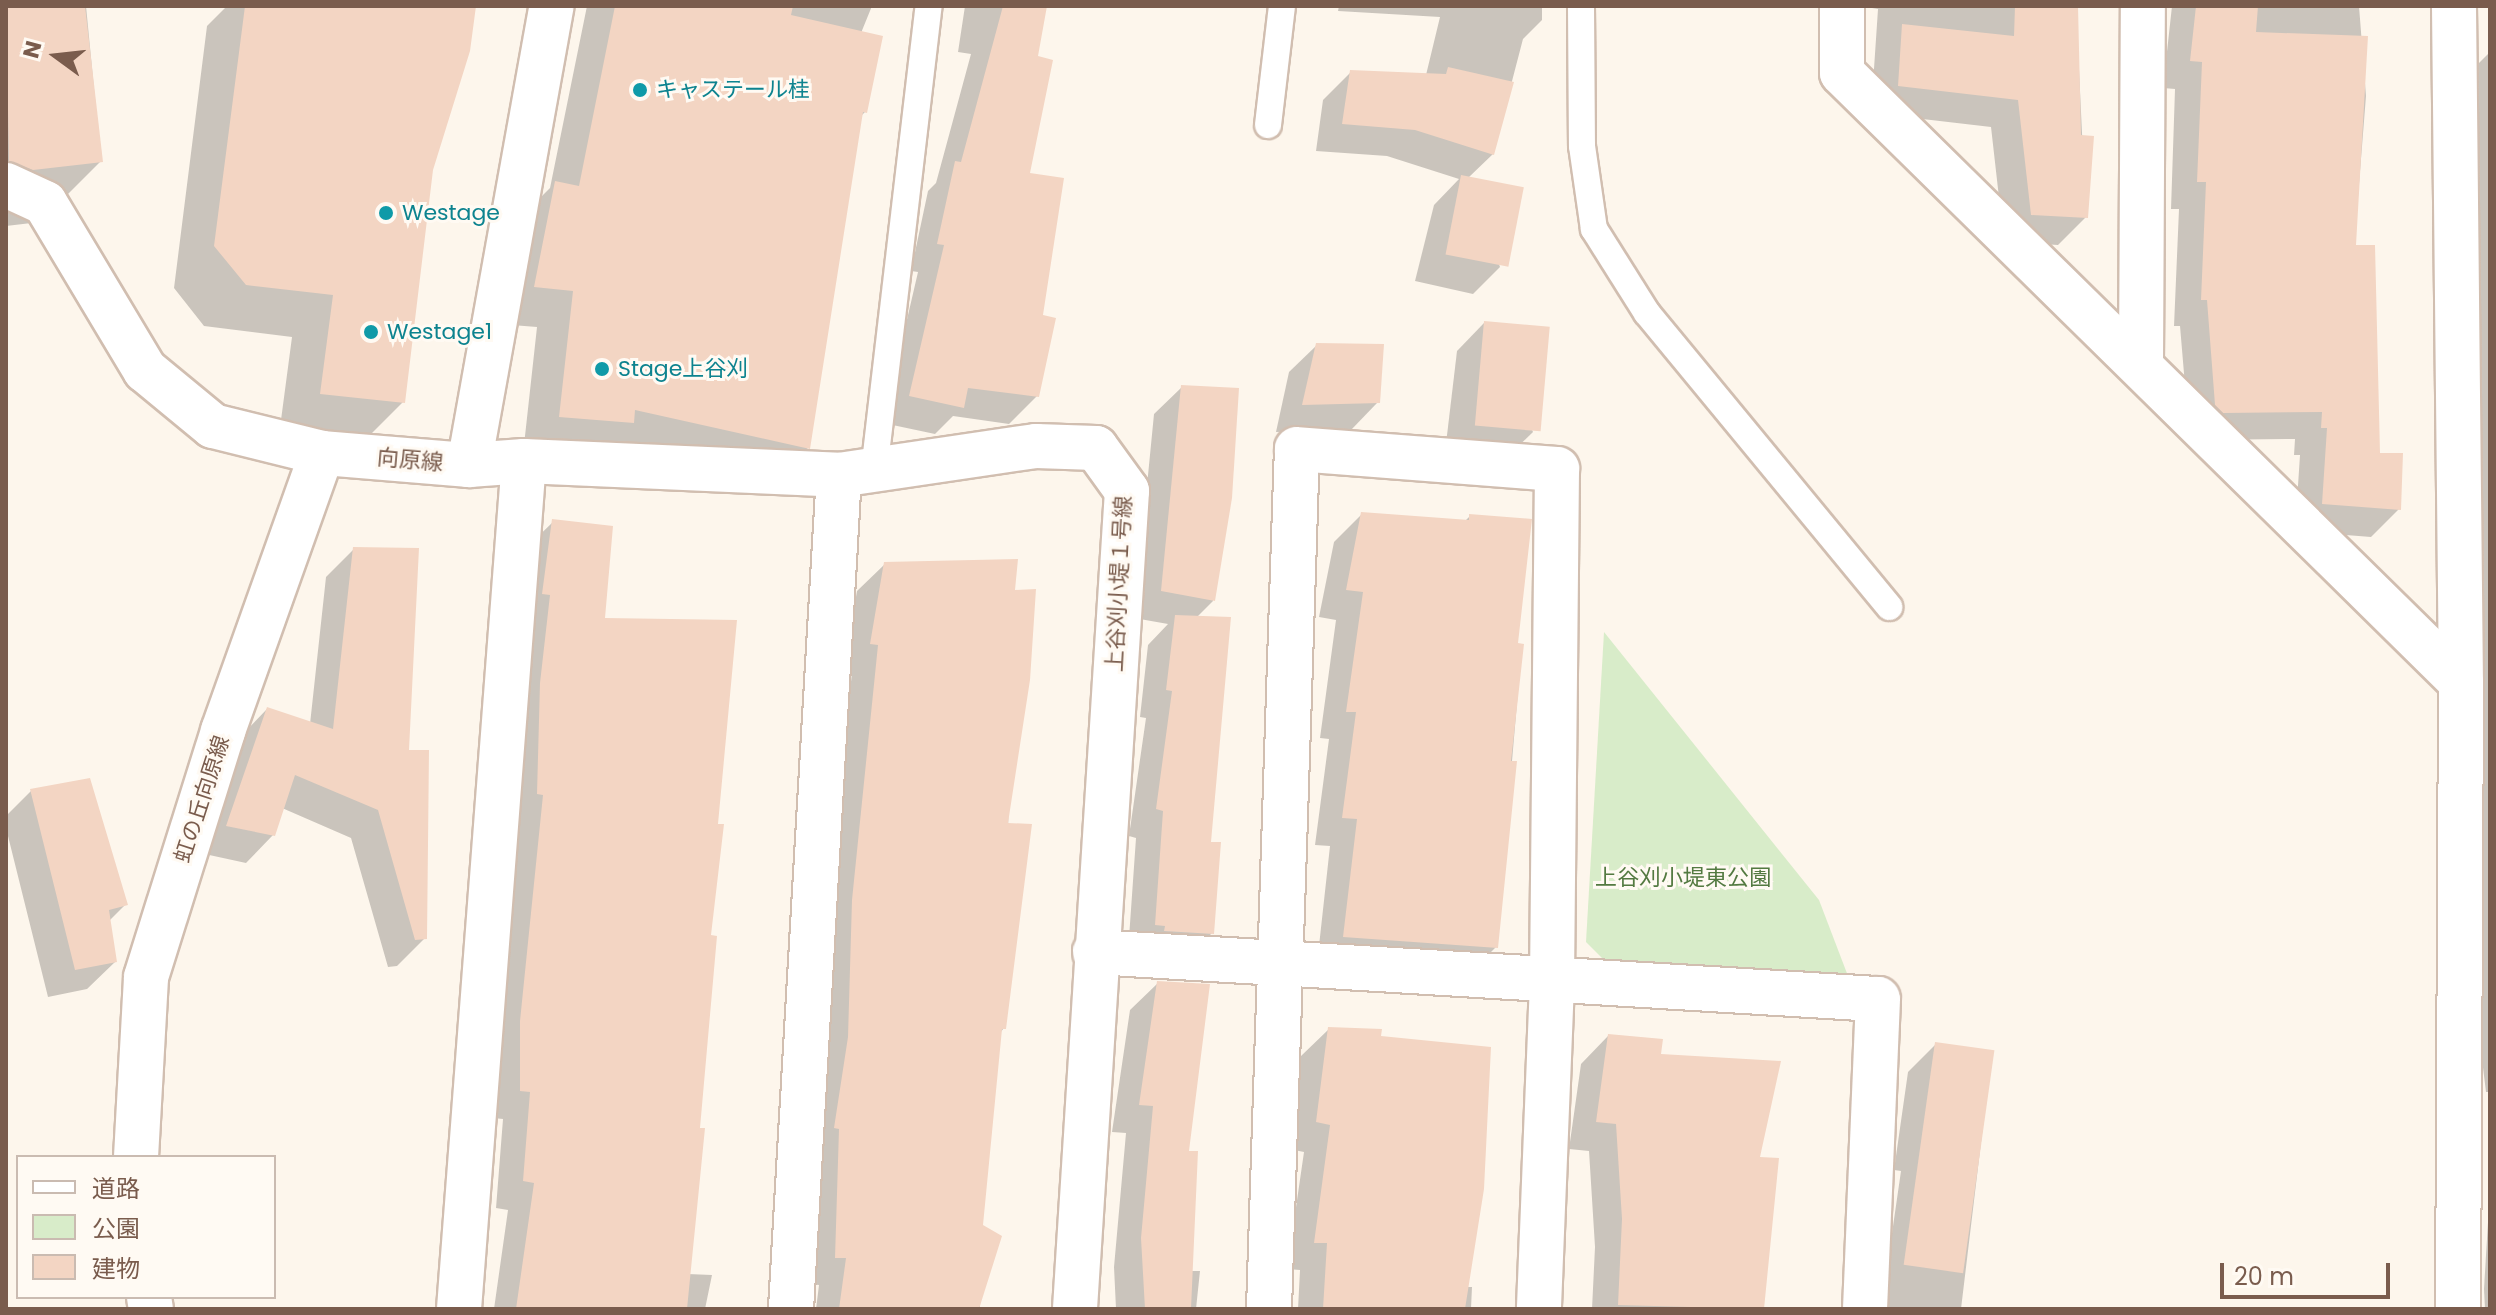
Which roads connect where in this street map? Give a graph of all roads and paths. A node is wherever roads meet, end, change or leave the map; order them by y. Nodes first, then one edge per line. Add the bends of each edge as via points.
1 (552, 6) edge
2 (929, 6) edge
3 (1282, 6) edge
4 (1581, 6) edge
5 (1842, 6) edge
6 (2143, 6) edge
7 (2454, 6) edge
8 (1268, 125) dead end
9 (6, 185) edge
10 (2141, 362) junction
11 (322, 453) junction
12 (524, 461) junction
13 (469, 465) junction
14 (857, 473) junction
15 (1889, 607) dead end
16 (2461, 682) junction
17 (1095, 952) junction
18 (1280, 966) junction
19 (1552, 983) junction
20 (2475, 1090) edge
21 (136, 1155) edge
22 (459, 1309) edge
23 (791, 1309) edge
24 (1075, 1309) edge
25 (1269, 1309) edge
26 (1539, 1309) edge
27 (1865, 1309) edge
28 (2458, 1309) edge

1 - 13 street, 向原線
2 - 14 lane
3 - 8 lane
4 - 15 lane via 1582,146 1594,229 1647,313
5 - 10 street via 1842,73
6 - 10 street
7 - 16 street
9 - 11 street, 向原線 via 45,203 145,370 213,426
10 - 16 street
11 - 13 street, 向原線
11 - 21 street, 虹の丘向原線 via 223,731 146,977
12 - 13 street, 上谷刈小堤１号線
12 - 14 street, 上谷刈小堤１号線
12 - 22 street
14 - 17 street, 上谷刈小堤１号線 via 1036,446 1096,448 1127,491
14 - 23 street
16 - 20 street
17 - 18 street
17 - 24 street, 上谷刈小堤１号線
18 - 19 street
18 - 19 street via 1297,449 1557,469
18 - 25 street
19 - 26 street
19 - 27 street via 1878,999
20 - 28 street

